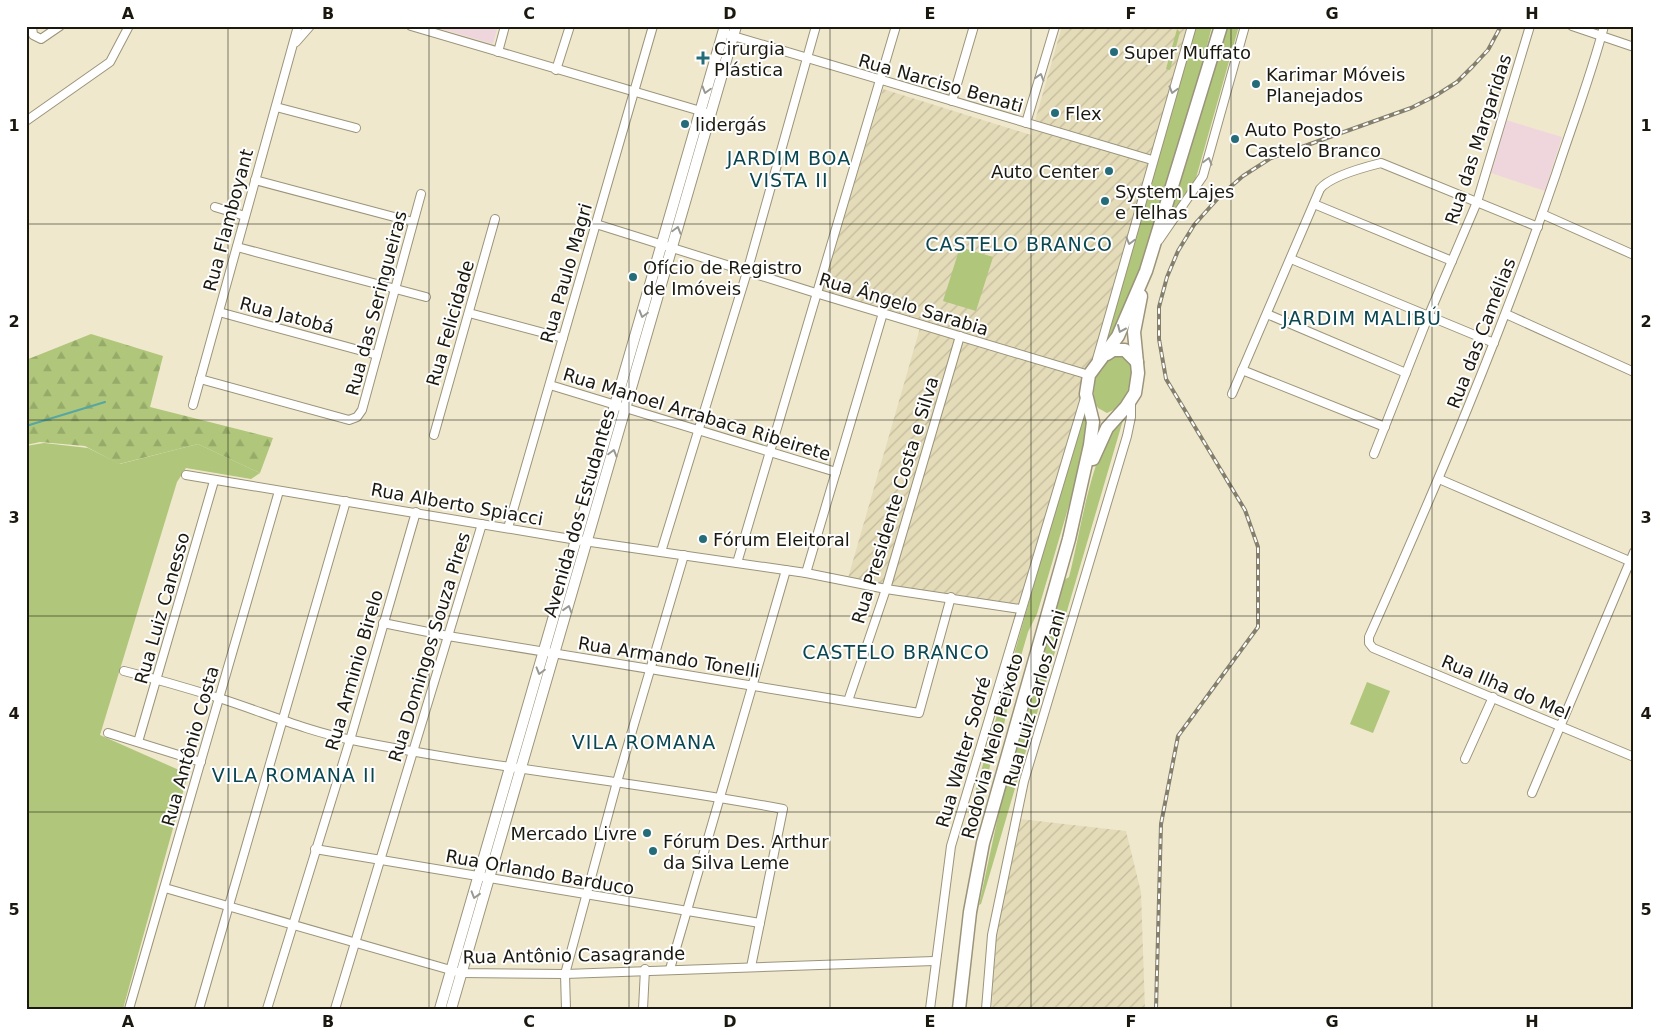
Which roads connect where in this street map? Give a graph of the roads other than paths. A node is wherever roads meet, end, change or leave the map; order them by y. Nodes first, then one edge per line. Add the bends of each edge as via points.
1 (32, 26) edge
2 (60, 26) edge
3 (129, 26) edge
4 (298, 26) edge
5 (310, 26) edge
6 (411, 26) edge
7 (505, 26) edge
8 (570, 26) edge
9 (653, 26) edge
10 (816, 26) edge
11 (896, 26) edge
12 (974, 26) edge
13 (1055, 26) edge
14 (1192, 26) edge
15 (1221, 26) edge
16 (1245, 26) edge
17 (1530, 26) edge
18 (1572, 26) edge
19 (1604, 26) edge
20 (724, 30) edge
21 (735, 31) edge
22 (1601, 38) junction
23 (294, 44) junction
24 (1634, 47) edge
25 (498, 52) junction
26 (807, 59) junction
27 (556, 70) junction
28 (880, 80) junction
29 (634, 92) junction
30 (952, 101) junction
31 (276, 107) junction
32 (705, 113) junction
33 (26, 121) edge
34 (1026, 123) junction
35 (356, 128) dead end
36 (1152, 160) junction
37 (255, 180) junction
38 (421, 194) dead end
39 (1477, 202) junction
40 (1314, 204) junction
41 (215, 207) dead end
42 (1542, 214) junction
43 (245, 216) junction
44 (495, 219) dead end
45 (413, 222) junction
46 (596, 224) junction
47 (1538, 227) junction
48 (667, 246) junction
49 (1154, 246) junction
50 (237, 247) junction
51 (1634, 255) edge
52 (1291, 259) junction
53 (1452, 261) junction
54 (1146, 271) junction
55 (747, 272) junction
56 (395, 289) junction
57 (818, 294) junction
58 (426, 297) dead end
59 (219, 312) junction
60 (469, 313) junction
61 (884, 313) junction
62 (1267, 314) junction
63 (1506, 314) junction
64 (1428, 317) junction
65 (960, 336) junction
66 (563, 338) junction
67 (1494, 343) junction
68 (1107, 354) junction
69 (377, 355) junction
70 (1137, 362) junction
71 (1093, 369) junction
72 (1242, 370) junction
73 (1634, 372) edge
74 (1406, 373) junction
75 (200, 379) junction
76 (550, 385) junction
77 (1086, 394) junction
78 (1232, 394) dead end
79 (1131, 401) junction
80 (193, 405) dead end
81 (622, 406) junction
82 (1089, 407) junction
83 (1116, 417) junction
84 (1385, 427) junction
85 (699, 429) junction
86 (434, 435) dead end
87 (771, 451) junction
88 (1374, 454) dead end
89 (836, 472) junction
90 (186, 475) dead end
91 (1439, 479) junction
92 (214, 481) junction
93 (279, 491) junction
94 (1079, 496) junction
95 (346, 501) junction
96 (416, 512) junction
97 (482, 524) junction
98 (508, 528) junction
99 (578, 540) junction
100 (588, 540) junction
101 (662, 552) junction
102 (1634, 552) edge
103 (684, 555) junction
104 (1632, 562) edge
105 (737, 563) junction
106 (786, 570) junction
107 (806, 573) junction
108 (886, 590) junction
109 (951, 598) junction
110 (1020, 609) junction
111 (383, 623) junction
112 (448, 636) junction
113 (1369, 643) joint
114 (550, 653) junction
115 (652, 668) junction
116 (124, 671) dead end
117 (157, 680) junction
118 (753, 685) junction
119 (1493, 697) junction
120 (220, 698) junction
121 (848, 701) junction
122 (283, 722) junction
123 (1560, 725) junction
124 (108, 733) dead end
125 (350, 740) junction
126 (138, 742) junction
127 (414, 752) junction
128 (1634, 757) edge
129 (1465, 759) dead end
130 (201, 762) junction
131 (516, 767) junction
132 (617, 782) junction
133 (1532, 793) dead end
134 (719, 797) junction
135 (315, 849) junction
136 (380, 860) junction
137 (485, 877) junction
138 (165, 888) junction
139 (587, 895) junction
140 (228, 908) junction
141 (686, 911) junction
142 (760, 923) junction
143 (292, 925) junction
144 (354, 944) junction
145 (934, 961) junction
146 (752, 967) junction
147 (670, 969) junction
148 (645, 970) junction
149 (457, 972) junction
150 (565, 974) junction
151 (335, 1007) edge
152 (129, 1009) edge
153 (199, 1009) edge
154 (267, 1009) edge
155 (344, 1009) edge
156 (440, 1009) edge
157 (451, 1009) edge
158 (566, 1009) edge
159 (643, 1009) edge
160 (930, 1009) edge
161 (959, 1009) edge
162 (986, 1009) edge

1 - 2 street via 33,35 41,39
3 - 33 street via 110,62
4 - 23 street, Rua Flamboyant
5 - 23 street
6 - 25 street
7 - 25 street
8 - 27 street
9 - 29 street, Rua Paulo Magri
10 - 26 street
11 - 28 street
12 - 30 street
34 -> 13 street
14 -> 36 street
15 - 49 main road, Rodovia Melo Peixoto
49 -> 16 street via 1204,176
17 - 39 street, Rua das Margaridas
18 - 22 street
19 - 22 street, Rua das Camélias
20 - 21 street, Rua Narciso Benati
20 -> 32 street, Avenida dos Estudantes
21 - 26 street, Rua Narciso Benati
21 - 32 street, Avenida dos Estudantes
22 - 24 street
22 - 42 street, Rua das Camélias
23 - 31 street, Rua Flamboyant
25 - 27 street
26 - 28 street, Rua Narciso Benati
26 - 55 street
27 - 29 street
28 - 30 street, Rua Narciso Benati
28 - 57 street
29 - 32 street
29 - 46 street, Rua Paulo Magri
30 - 34 street, Rua Narciso Benati
31 - 35 street
31 - 37 street, Rua Flamboyant
32 - 48 street, Avenida dos Estudantes
34 - 36 street, Rua Narciso Benati
36 -> 71 street
37 - 43 street, Rua Flamboyant
37 - 45 street
38 - 45 street, Rua das Seringueiras
39 - 40 street via 1381,163 1323,186
39 - 47 street
39 - 53 street, Rua das Margaridas
40 - 52 street
40 - 53 street
41 - 43 street
42 - 47 street, Rua das Camélias
42 - 51 street
43 - 50 street, Rua Flamboyant
44 - 60 street, Rua Felicidade
45 - 56 street, Rua das Seringueiras
46 - 48 street, Rua Ângelo Sarabia
46 - 66 street, Rua Paulo Magri
47 - 63 street, Rua das Camélias
48 - 55 street, Rua Ângelo Sarabia
48 - 81 street, Avenida dos Estudantes
49 - 54 main road, Rodovia Melo Peixoto
50 - 56 street
50 - 59 street, Rua Flamboyant
52 - 62 street
52 - 64 street
53 - 64 street, Rua das Margaridas
54 -> 68 main road, Rodovia Melo Peixoto
54 - 70 main road, Rodovia Melo Peixoto via 1134,332
55 - 57 street, Rua Ângelo Sarabia
55 - 85 street
56 - 58 street
56 - 69 street, Rua das Seringueiras
57 - 61 street, Rua Ângelo Sarabia
57 - 87 street
59 - 69 street, Rua Jatobá
59 - 75 street, Rua Flamboyant
60 - 66 street
60 - 86 street, Rua Felicidade
61 - 65 street, Rua Ângelo Sarabia
61 - 89 street
62 - 72 street
62 - 74 street
63 - 67 street, Rua das Camélias
63 - 73 street
64 - 67 street
64 - 74 street, Rua das Margaridas
65 - 71 street, Rua Ângelo Sarabia
65 - 108 street, Rua Presidente Costa e Silva
66 - 76 street, Rua Paulo Magri
67 - 91 street, Rua das Camélias
68 - 70 main road via 1113,350 1125,350
68 - 71 main road, Rodovia Melo Peixoto
69 - 75 street, Rua das Seringueiras via 362,410 349,420
70 - 79 main road, Rodovia Melo Peixoto via 1137,384
71 - 77 main road, Rodovia Melo Peixoto
72 - 78 street
72 - 84 street
74 - 84 street, Rua das Margaridas
75 - 80 street, Rua Flamboyant
76 - 81 street, Rua Manoel Arrabaca Ribeirete
76 - 98 street, Rua Paulo Magri
77 - 82 main road, Rodovia Melo Peixoto
77 - 110 street, Rua Walter Sodré
79 - 83 main road, Rodovia Melo Peixoto
79 - 162 street, Rua Luiz Carlos Zani via 1132,417 1127,436 1022,790 992,935
81 - 85 street, Rua Manoel Arrabaca Ribeirete
81 - 99 street, Avenida dos Estudantes
100 -> 81 street, Avenida dos Estudantes
82 - 83 main road via 1102,418
82 - 94 main road, Rodovia Melo Peixoto via 1092,436
83 - 94 main road, Rodovia Melo Peixoto via 1099,444
84 - 88 street, Rua das Margaridas
85 - 87 street, Rua Manoel Arrabaca Ribeirete
85 - 101 street
87 - 89 street, Rua Manoel Arrabaca Ribeirete
87 - 105 street
89 - 107 street
90 - 92 street, Rua Alberto Spiacci
91 - 104 street
91 - 113 street, Rua das Camélias
92 - 93 street, Rua Alberto Spiacci
92 - 117 street, Rua Luiz Canesso
93 - 95 street, Rua Alberto Spiacci
93 - 120 street, Rua Antônio Costa
94 - 161 main road, Rodovia Melo Peixoto via 989,817 970,912
95 - 96 street, Rua Alberto Spiacci
95 - 122 street
96 - 97 street, Rua Alberto Spiacci
96 - 111 street, Rua Arminio Birelo
97 - 98 street, Rua Alberto Spiacci
97 - 112 street, Rua Domingos Souza Pires
98 - 99 street, Rua Alberto Spiacci
99 - 100 street, Rua Alberto Spiacci
99 - 114 street, Avenida dos Estudantes
100 - 101 street, Rua Alberto Spiacci
114 -> 100 street, Avenida dos Estudantes
101 - 103 street, Rua Alberto Spiacci
102 - 104 street
103 - 105 street, Rua Alberto Spiacci
103 - 115 street
104 - 123 street
105 - 106 street, Rua Alberto Spiacci
106 - 107 street, Rua Alberto Spiacci
106 - 118 street
107 - 108 street, Rua Alberto Spiacci
108 - 109 street, Rua Alberto Spiacci
108 - 121 street, Rua Presidente Costa e Silva
109 - 110 street, Rua Alberto Spiacci
109 - 121 street, Rua Armando Tonelli via 919,713
110 - 145 street, Rua Walter Sodré via 951,846
111 - 112 street, Rua Armando Tonelli
111 - 125 street, Rua Arminio Birelo
112 - 114 street, Rua Armando Tonelli
112 - 127 street, Rua Domingos Souza Pires
113 - 119 street, Rua Ilha do Mel via 1373,648
114 - 115 street, Rua Armando Tonelli
114 - 131 street, Avenida dos Estudantes
115 - 118 street, Rua Armando Tonelli
115 - 132 street
116 - 117 street
117 - 120 street
117 - 126 street, Rua Luiz Canesso
118 - 121 street, Rua Armando Tonelli
118 - 134 street
119 - 123 street, Rua Ilha do Mel
119 - 129 street
120 - 122 street
120 - 130 street, Rua Antônio Costa
122 - 125 street
122 - 140 street
123 - 128 street, Rua Ilha do Mel
123 - 133 street
124 - 126 street
125 - 127 street
125 - 135 street, Rua Arminio Birelo
126 - 130 street
127 - 131 street
127 - 136 street, Rua Domingos Souza Pires
130 - 138 street, Rua Antônio Costa
131 - 132 street
131 - 137 street, Avenida dos Estudantes
132 - 134 street
132 - 139 street
134 - 141 street
134 - 142 street via 783,808
135 - 136 street, Rua Orlando Barduco
135 - 143 street, Rua Arminio Birelo
136 - 137 street, Rua Orlando Barduco
136 - 144 street, Rua Domingos Souza Pires
137 - 139 street, Rua Orlando Barduco
137 - 149 street, Avenida dos Estudantes
138 - 140 street, Rua Antônio Casagrande
138 - 152 street, Rua Antônio Costa
139 - 141 street, Rua Orlando Barduco
139 - 150 street
140 - 143 street, Rua Antônio Casagrande
140 - 153 street
141 - 142 street, Rua Orlando Barduco
141 - 147 street
142 - 146 street
143 - 144 street, Rua Antônio Casagrande
143 - 154 street, Rua Arminio Birelo
144 - 149 street, Rua Antônio Casagrande
144 - 151 street, Rua Domingos Souza Pires
145 - 146 street, Rua Antônio Casagrande
145 - 160 street, Rua Walter Sodré
146 - 147 street, Rua Antônio Casagrande
147 - 148 street, Rua Antônio Casagrande
148 - 150 street, Rua Antônio Casagrande
148 - 159 street
149 - 150 street, Rua Antônio Casagrande
149 - 156 street, Avenida dos Estudantes
149 - 157 street, Avenida dos Estudantes
150 - 158 street
151 - 155 street

